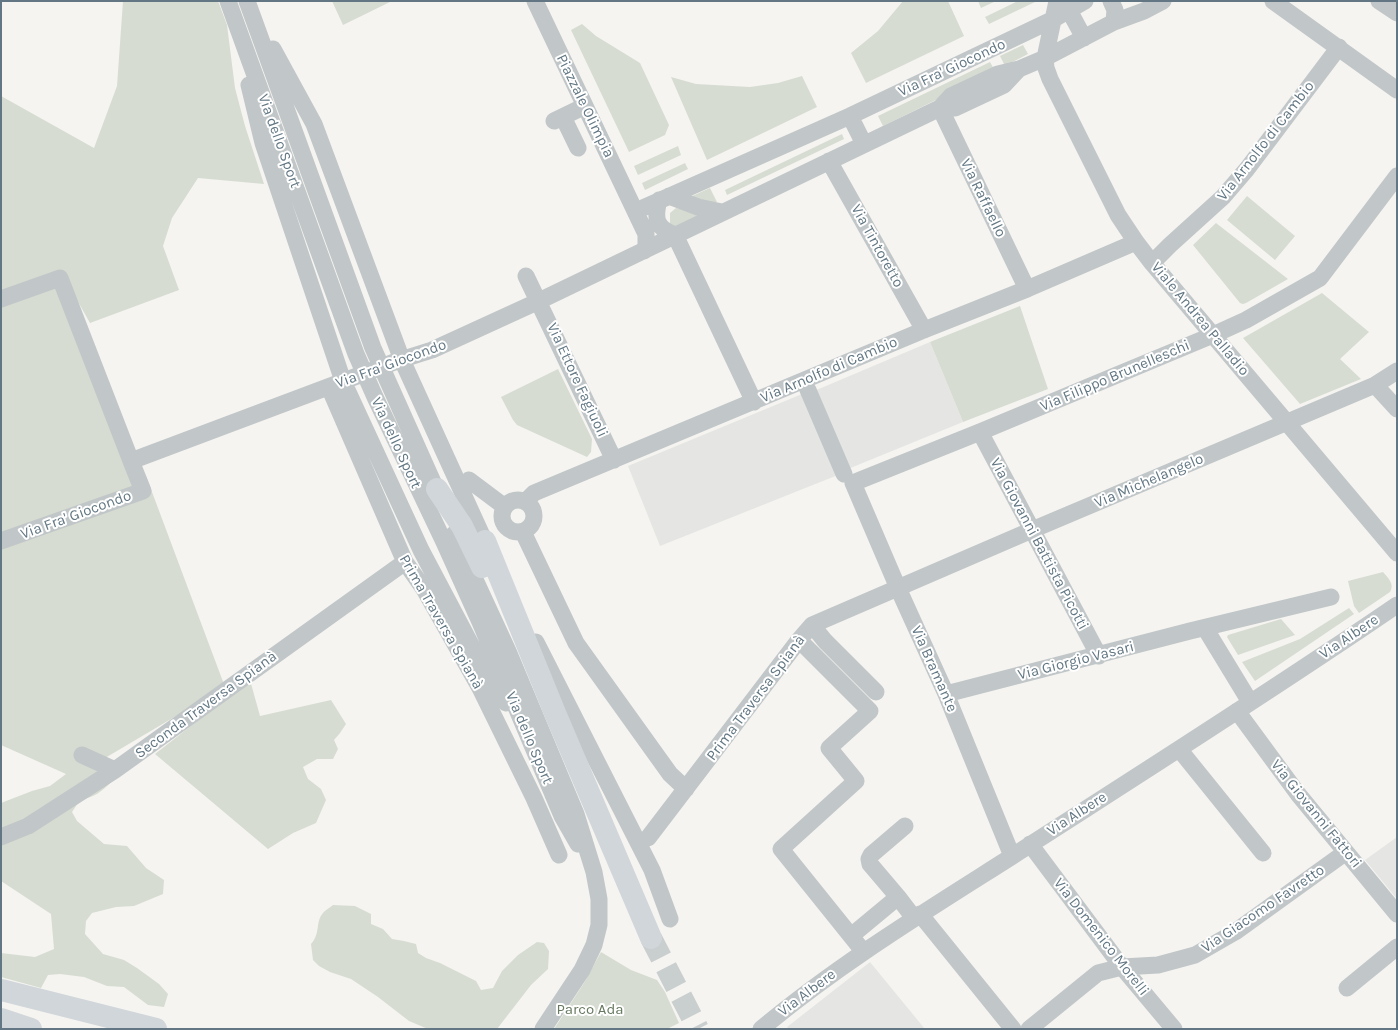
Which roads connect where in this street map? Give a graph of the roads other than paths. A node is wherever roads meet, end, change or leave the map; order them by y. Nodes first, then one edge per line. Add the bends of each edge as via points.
1 (247, 1) edge
2 (536, 1) edge
3 (1085, 1) edge
4 (1111, 1) edge
5 (1121, 1) edge
6 (1164, 1) edge
7 (1274, 1) edge
8 (1379, 1) edge
9 (228, 2) edge
10 (1063, 4) edge
11 (1144, 11) junction
12 (1397, 13) edge
13 (1054, 19) junction
14 (1114, 22) junction
15 (1084, 38) junction
16 (1339, 47) junction
17 (1045, 58) junction
18 (1397, 90) edge
19 (585, 106) junction
20 (940, 108) junction
21 (850, 116) junction
22 (864, 144) junction
23 (578, 148) dead end
24 (829, 161) junction
25 (1397, 176) edge
26 (664, 198) junction
27 (636, 211) junction
28 (722, 212) junction
29 (675, 235) junction
30 (1136, 242) junction
31 (644, 251) junction
32 (1152, 263) junction
33 (526, 276) dead end
34 (1027, 289) junction
35 (1, 299) edge
36 (539, 301) junction
37 (924, 330) junction
38 (1213, 335) junction
39 (399, 361) junction
40 (1397, 371) edge
41 (341, 382) junction
42 (1375, 386) junction
43 (808, 390) dead end
44 (754, 402) junction
45 (1397, 409) edge
46 (1287, 423) junction
47 (980, 432) junction
48 (614, 460) junction
49 (131, 461) junction
50 (848, 478) junction
51 (469, 480) dead end
52 (437, 489) junction
53 (525, 502) junction
54 (505, 507) junction
55 (1032, 531) junction
56 (523, 532) junction
57 (1, 541) edge
58 (484, 541) junction
59 (1397, 553) edge
60 (405, 562) junction
61 (898, 588) junction
62 (1331, 597) dead end
63 (1397, 605) edge
64 (812, 625) junction
65 (1205, 628) junction
66 (799, 640) junction
67 (1099, 656) junction
68 (876, 692) dead end
69 (946, 694) junction
70 (1244, 707) junction
71 (555, 713) junction
72 (529, 738) junction
73 (1179, 749) junction
74 (82, 755) dead end
75 (115, 770) junction
76 (686, 789) junction
77 (905, 826) dead end
78 (1, 837) edge
79 (648, 838) dead end
80 (1030, 844) junction
81 (1346, 852) junction
82 (1263, 853) dead end
83 (559, 855) dead end
84 (1012, 856) junction
85 (594, 872) junction
86 (898, 897) junction
87 (1397, 914) edge
88 (917, 916) junction
89 (670, 919) dead end
90 (851, 936) junction
91 (652, 938) tunnel mouth
92 (1397, 947) edge
93 (863, 951) junction
94 (1122, 967) junction
95 (1347, 988) dead end
96 (1, 990) edge
97 (1, 998) edge
98 (1, 1019) edge
99 (31, 1029) edge
100 (98, 1029) edge
101 (156, 1029) edge
102 (543, 1029) edge
103 (761, 1029) edge
104 (1013, 1029) edge
105 (1029, 1029) edge
106 (1174, 1029) edge

1 - 39 street via 314,124
1 - 52 street, Via dello Sport via 373,348
2 - 19 street, Piazzale Olimpia
3 - 10 street
4 - 14 street via 1115,10
5 - 11 street
6 - 11 street
7 - 16 street
8 - 12 street
9 - 41 street via 263,143
9 - 72 street, Via dello Sport via 356,354 374,397 451,556
10 - 13 street
10 - 15 street
11 - 14 street
13 - 17 street
13 - 21 street, Via Fra' Giocondo
14 - 15 street
15 - 17 street
16 - 18 street
16 - 32 street, Via Arnolfo di Cambio via 1223,197
17 - 20 street, Via Fra' Giocondo via 1019,69 1004,85 955,108
17 - 30 street, Viale Andrea Palladio via 1050,79 1118,214
19 - 23 street via 558,119
19 - 27 street, Piazzale Olimpia
20 - 22 street, Via Fra' Giocondo
20 - 34 street, Via Raffaello
21 - 22 street
21 - 26 street, Via Fra' Giocondo
22 - 24 street, Via Fra' Giocondo
24 - 28 street, Via Fra' Giocondo
24 - 37 street, Via Tintoretto
25 - 38 street, Via Filippo Brunelleschi via 1320,278 1246,320
26 - 27 street, Via Fra' Giocondo
26 - 28 street
26 - 29 street via 656,212 658,224 665,231
27 - 31 street via 646,234
28 - 29 street, Via Fra' Giocondo
29 - 31 street, Via Fra' Giocondo
29 - 44 street
30 - 32 street, Viale Andrea Palladio
30 - 34 street, Via Arnolfo di Cambio
31 - 36 street, Via Fra' Giocondo
32 - 38 street, Viale Andrea Palladio
33 - 36 street, Via Ettore Fagiuoli
34 - 37 street, Via Arnolfo di Cambio
35 - 49 street, Via Fra' Giocondo via 60,278
36 - 39 street, Via Fra' Giocondo via 432,350
36 - 48 street, Via Ettore Fagiuoli
37 - 44 street, Via Arnolfo di Cambio
38 - 46 street, Viale Andrea Palladio
38 - 47 street, Via Filippo Brunelleschi
39 - 41 street, Via Fra' Giocondo
39 - 58 street
40 - 42 street, Via Michelangelo
41 - 49 street, Via Fra' Giocondo
41 - 60 street, Prima Traversa Spianà
41 - 72 street via 421,550 486,673
42 - 45 street
42 - 46 street, Via Michelangelo
43 - 50 street
44 - 48 street, Via Arnolfo di Cambio
46 - 55 street, Via Michelangelo
46 - 59 street, Viale Andrea Palladio
47 - 50 street, Via Filippo Brunelleschi
47 - 55 street, Via Giovanni Battista Picotti
48 - 53 street, Via Arnolfo di Cambio via 534,493
49 - 57 street, Via Fra' Giocondo via 143,491
50 - 61 street, Via Bramante
51 - 54 street
52 - 71 highway via 462,526
52 - 85 street, Via dello Sport via 576,814
53 - 54 street via 516,500
53 - 56 street via 533,510 534,520
54 - 56 street via 502,517 505,526 513,532
55 - 61 street, Via Michelangelo
55 - 67 street, Via Giovanni Battista Picotti
56 - 76 street via 576,643 670,774
58 - 71 highway
58 - 89 street via 652,870
60 - 75 street, Seconda Traversa Spianà
60 - 83 street, Prima Traversa Spianà via 424,589 480,688
61 - 64 street, Prima Traversa Spianà
61 - 69 street, Via Bramante
62 - 65 street, Via Giorgio Vasari
63 - 70 street, Via Albere
64 - 66 street, Prima Traversa Spianà
64 - 68 street, Prima Traversa Spianà
65 - 67 street, Via Giorgio Vasari
65 - 70 street
66 - 76 street, Prima Traversa Spianà
66 - 90 street via 870,711 829,748 856,781 781,850
67 - 69 street, Via Giorgio Vasari
69 - 84 street, Via Bramante
70 - 73 street, Via Albere
70 - 81 street, Via Giovanni Fattori via 1298,794
71 - 91 highway
72 - 85 street, Via dello Sport via 562,816
73 - 80 street, Via Albere
73 - 82 street
74 - 75 street
75 - 78 street, Seconda Traversa Spianà via 28,826
76 - 79 street, Prima Traversa Spianà
77 - 86 street via 869,859 870,864
80 - 84 street, Via Albere
80 - 94 street, Via Domenico Morelli
81 - 87 street, Via Giovanni Fattori
81 - 94 street, Via Giacomo Favretto via 1235,932 1196,955 1158,965
84 - 88 street, Via Albere
85 - 102 street, Via dello Sport via 600,925 594,946 582,970
86 - 88 street
86 - 90 street
88 - 93 street, Via Albere
88 - 104 street
90 - 93 street
92 - 95 street
93 - 103 street, Via Albere
94 - 105 street, Via Giacomo Favretto via 1098,973
94 - 106 street, Via Domenico Morelli
96 - 101 highway
97 - 100 highway
98 - 99 highway

